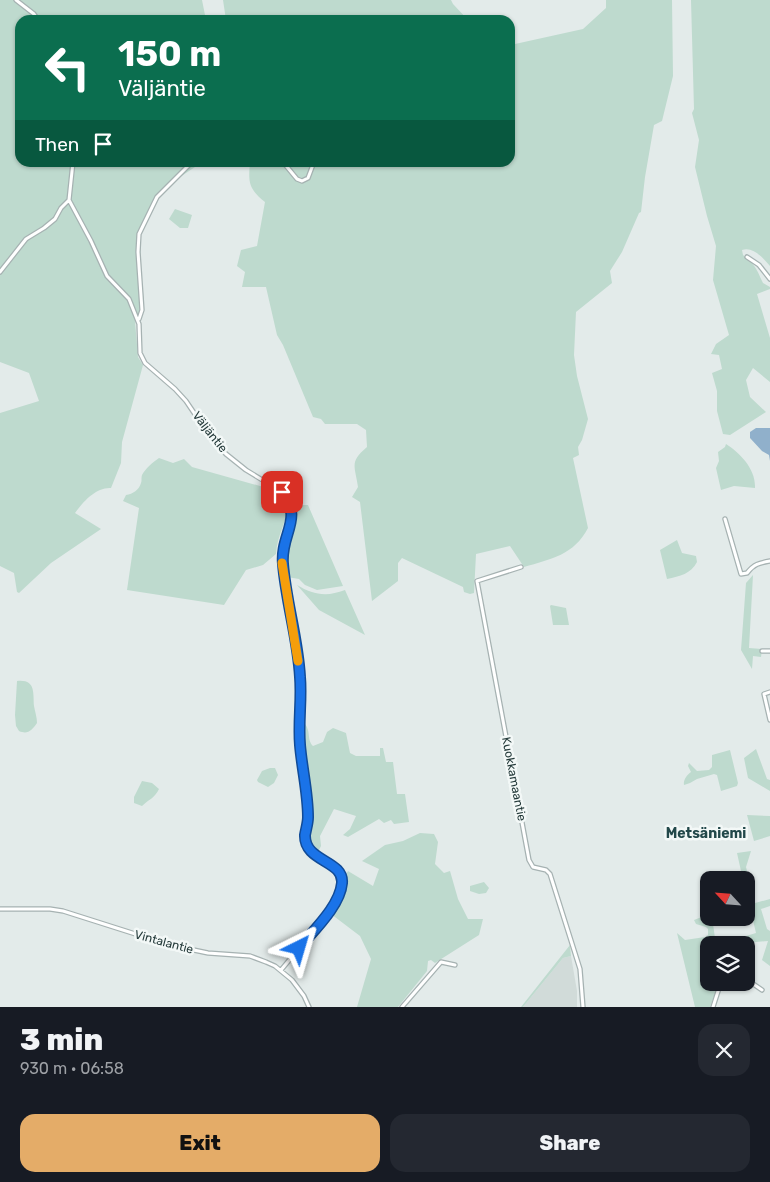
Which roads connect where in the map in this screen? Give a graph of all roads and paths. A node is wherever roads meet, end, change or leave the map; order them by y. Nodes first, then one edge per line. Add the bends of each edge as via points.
1 (16, 0) edge
2 (35, 15) edge
3 (72, 167) edge
4 (187, 167) edge
5 (287, 167) edge
6 (312, 167) edge
7 (69, 200) junction
8 (747, 257) dead end
9 (0, 272) edge
10 (770, 280) edge
11 (138, 320) junction
12 (725, 519) dead end
13 (770, 561) edge
14 (521, 567) dead end
15 (762, 651) dead end
16 (770, 652) edge
17 (770, 692) edge
18 (770, 720) edge
19 (0, 909) edge
20 (455, 965) dead end
21 (281, 970) junction
22 (755, 985) edge
23 (762, 990) dead end
24 (718, 991) edge
25 (309, 1007) edge
26 (402, 1007) edge
27 (583, 1007) edge
28 (712, 1007) edge

1 - 2 street
3 - 7 street
4 - 11 street via 157,197 139,234 142,310
5 - 6 street via 302,181 308,178
7 - 9 street via 55,219 26,239
7 - 11 street, Väljäntie via 107,276 129,299
8 - 10 street via 759,265
11 - 21 street, Väljäntie via 140,353 145,363 181,395 226,454 282,492 292,508 282,563 300,676 300,743 308,815 306,844 315,855 339,871 342,882 332,909
12 - 13 street via 741,574 759,563
14 - 27 street, Kuokkamaantie via 477,581 529,860 532,867 550,874 580,969
15 - 16 street
17 - 18 street via 764,694
19 - 21 street, Vintalantie via 63,911 170,945 208,953 250,956
20 - 26 street via 441,962
21 - 25 street, Vintalantie via 298,987
22 - 23 street
24 - 28 street

